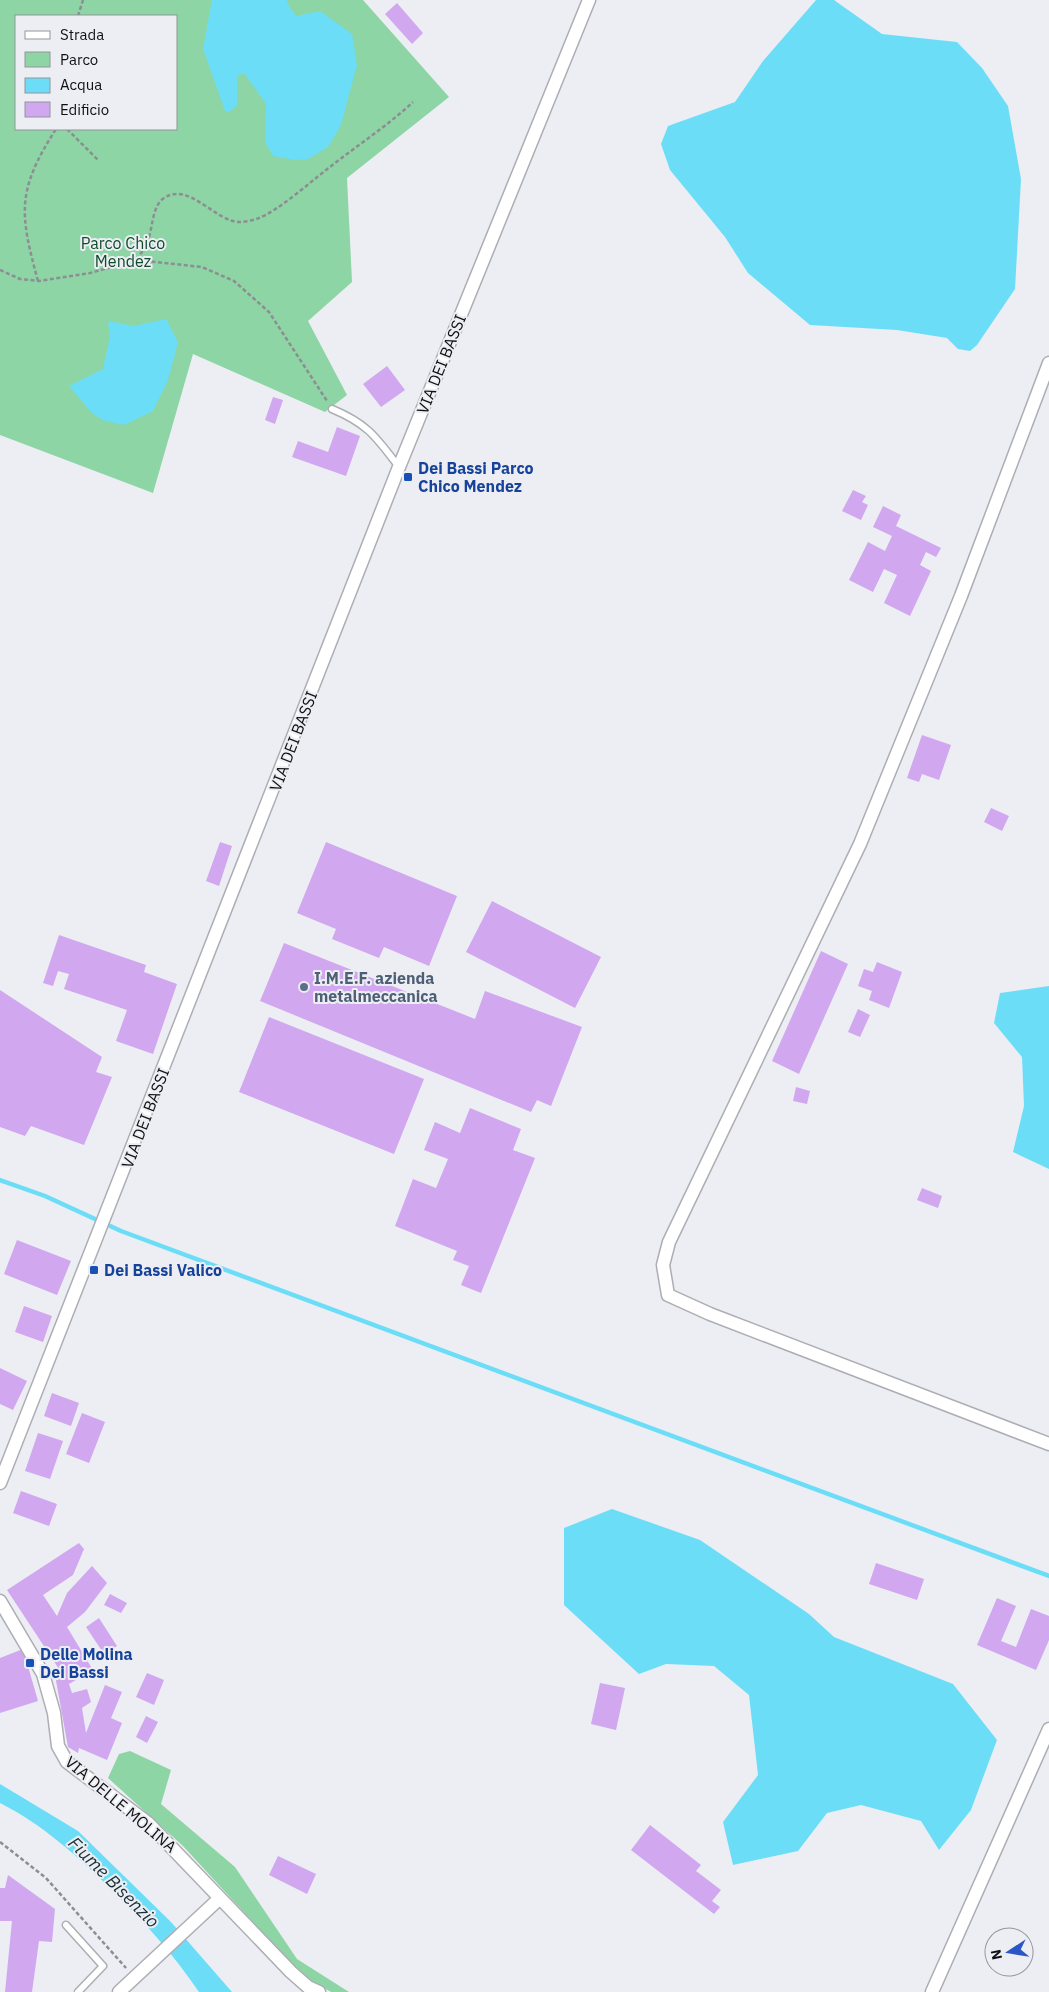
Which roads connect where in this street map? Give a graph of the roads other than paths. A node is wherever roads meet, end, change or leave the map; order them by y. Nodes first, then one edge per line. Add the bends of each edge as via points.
1 (589, 0) edge
2 (1049, 363) edge
3 (332, 409) road end
4 (399, 467) junction
5 (1049, 1444) edge
6 (0, 1483) edge
7 (0, 1601) edge
8 (1049, 1729) edge
9 (220, 1898) junction
10 (66, 1925) dead end
11 (78, 1992) edge
12 (119, 1992) edge
13 (319, 1992) edge
14 (932, 1992) edge

1 - 4 street, VIA DEI BASSI
2 - 5 street via 961,596 860,844 669,1242 663,1265 668,1295
3 - 4 lane via 374,434
4 - 6 street, VIA DEI BASSI
7 - 9 street, VIA DELLE MOLINA via 43,1674 54,1713 58,1746 67,1762 148,1823
8 - 14 street
9 - 12 street
9 - 13 street, VIA DELLE MOLINA via 291,1972
10 - 11 lane via 104,1966

